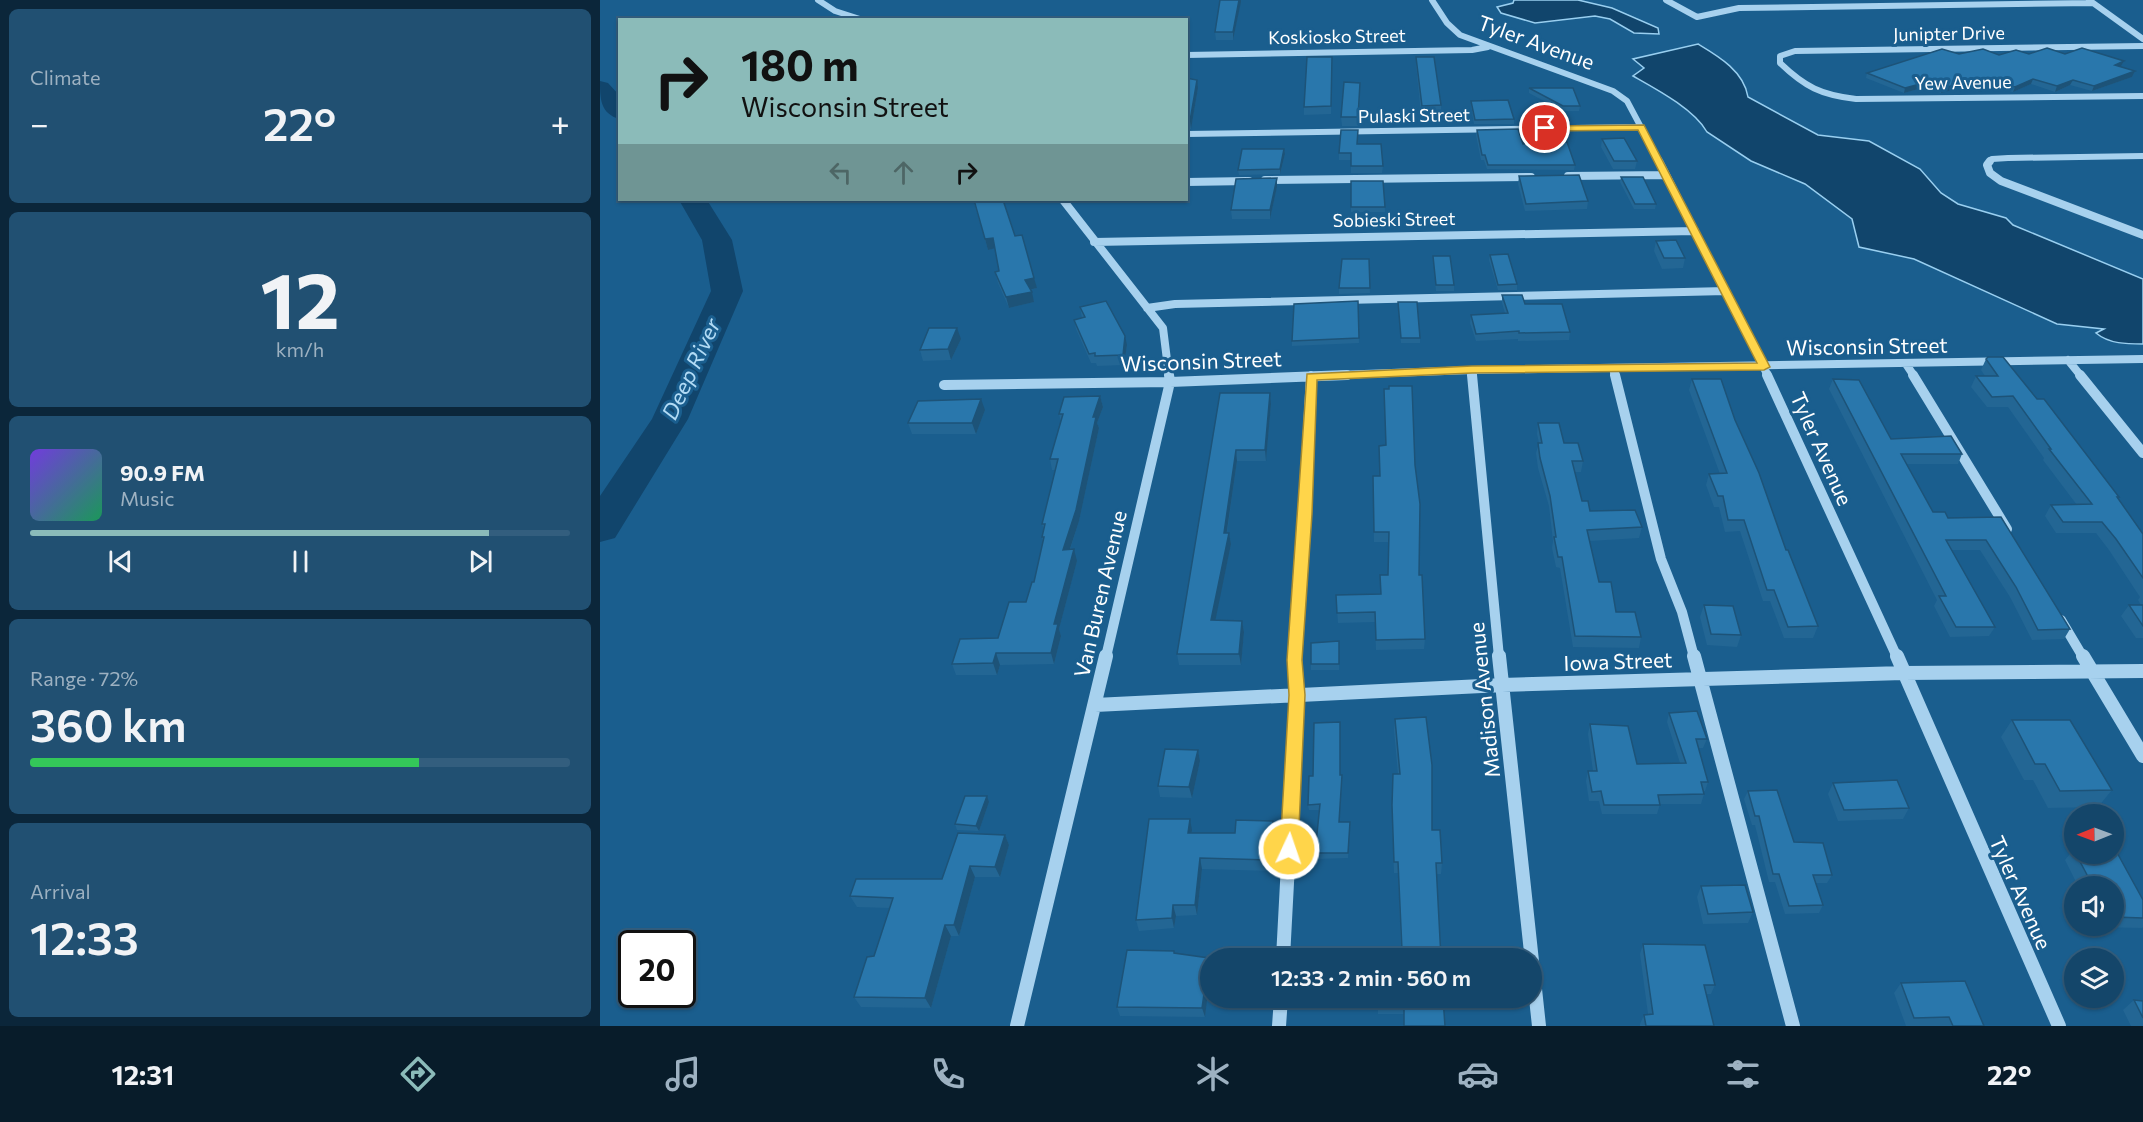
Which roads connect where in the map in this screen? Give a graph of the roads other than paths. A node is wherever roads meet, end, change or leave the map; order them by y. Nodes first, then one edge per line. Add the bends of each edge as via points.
1 (818, 0) edge
2 (1432, 0) edge
3 (1666, 0) edge
4 (2091, 1) edge
5 (857, 18) edge
6 (2143, 39) edge
7 (1488, 46) junction
8 (2143, 46) edge
9 (1188, 55) edge
10 (1791, 74) joint
11 (2143, 96) edge
12 (1641, 127) junction
13 (1188, 134) edge
14 (2143, 156) edge
15 (1666, 175) junction
16 (1562, 176) edge
17 (1538, 177) edge
18 (1188, 182) edge
19 (1064, 201) edge
20 (1695, 231) junction
21 (2142, 234) edge
22 (1094, 242) junction
23 (1726, 291) junction
24 (1147, 308) junction
25 (2143, 359) edge
26 (2068, 360) junction
27 (1906, 364) junction
28 (1764, 367) junction
29 (1613, 369) junction
30 (1472, 370) junction
31 (1311, 376) junction
32 (1170, 382) junction
33 (944, 385) dead end
34 (2143, 453) edge
35 (2014, 539) edge
36 (2053, 605) edge
37 (2091, 671) junction
38 (2143, 671) edge
39 (1903, 673) junction
40 (1699, 679) junction
41 (1502, 685) junction
42 (1297, 695) junction
43 (1095, 705) junction
44 (2143, 756) edge
45 (1284, 948) edge
46 (1280, 1008) edge
47 (1017, 1026) edge
48 (1279, 1026) edge
49 (1539, 1026) edge
50 (1793, 1026) edge
51 (2059, 1026) edge

1 - 5 street
2 - 7 street, Tyler Avenue via 1460,35
3 - 4 street via 1697,17 1739,8
4 - 6 street
7 - 9 street, Koskiosko Street via 1472,50
7 - 12 street, Tyler Avenue via 1614,91 1627,101
8 - 10 street, Junipter Drive via 1795,51 1780,56 1780,63
10 - 11 street, Yew Avenue via 1814,91 1856,99
12 - 13 street, Pulaski Street
12 - 15 street, Tyler Avenue
14 - 21 street via 2007,158 1992,159 1987,165 1990,173 2001,181
15 - 16 street
15 - 20 street, Tyler Avenue
17 - 18 street
19 - 22 street, Van Buren Avenue
20 - 22 street, Sobieski Street
20 - 23 street, Tyler Avenue
22 - 24 street, Van Buren Avenue
23 - 24 street via 1175,304
23 - 28 street, Tyler Avenue
24 - 32 street, Van Buren Avenue via 1163,328
25 - 26 street, Wisconsin Street
26 - 27 street, Wisconsin Street
26 - 34 street
27 - 28 street, Wisconsin Street
27 - 35 street
28 - 29 street, Wisconsin Street
28 - 39 street, Tyler Avenue
29 - 30 street, Wisconsin Street
29 - 40 street via 1661,560 1682,612
30 - 31 street, Wisconsin Street
30 - 41 street, Madison Avenue
31 - 32 street, Wisconsin Street
31 - 42 street via 1295,660
32 - 33 street, Wisconsin Street
32 - 43 street, Van Buren Avenue
36 - 37 street
37 - 38 street, Iowa Street
37 - 39 street, Iowa Street
37 - 44 street
39 - 40 street, Iowa Street
39 - 51 street, Tyler Avenue
40 - 41 street, Iowa Street
40 - 50 street
41 - 42 street, Iowa Street
41 - 49 street, Madison Avenue
42 - 43 street, Iowa Street
42 - 45 street
43 - 47 street, Van Buren Avenue
46 - 48 street

